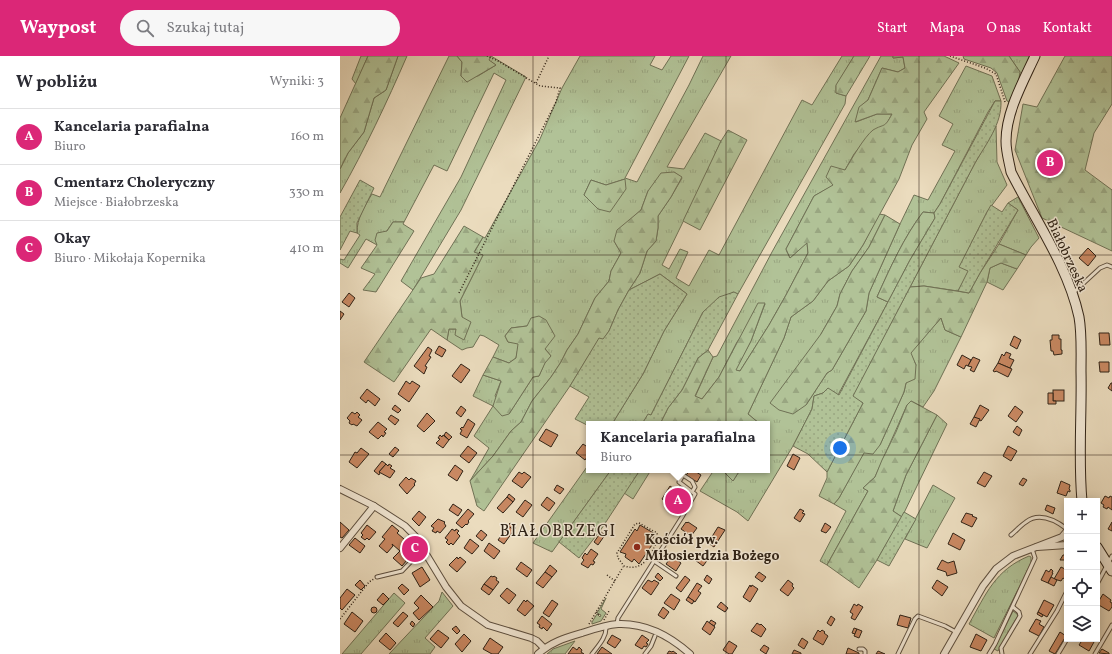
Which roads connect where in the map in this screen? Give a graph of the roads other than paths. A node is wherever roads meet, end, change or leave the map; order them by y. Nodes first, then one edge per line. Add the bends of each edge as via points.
1 (1035, 56) edge
2 (1112, 267) edge
3 (1072, 293) junction
4 (340, 489) edge
5 (692, 492) junction
6 (1081, 498) edge
7 (374, 506) junction
8 (1064, 528) edge
9 (1011, 535) dead end
10 (1064, 536) edge
11 (1064, 545) edge
12 (340, 548) edge
13 (1034, 548) junction
14 (423, 549) junction
15 (1100, 552) edge
16 (654, 561) junction
17 (1106, 561) edge
18 (676, 576) dead end
19 (1100, 576) edge
20 (377, 577) road end
21 (1064, 597) edge
22 (1012, 607) junction
23 (605, 624) junction
24 (617, 624) junction
25 (1112, 625) edge
26 (956, 632) junction
27 (655, 636) dead end
28 (1065, 642) edge
29 (544, 648) junction
30 (859, 649) dead end
31 (538, 654) edge
32 (592, 654) edge
33 (645, 654) edge
34 (690, 654) edge
35 (865, 654) edge
36 (898, 654) edge
37 (944, 654) edge
38 (989, 654) edge
39 (1002, 654) edge
40 (1030, 654) edge
41 (1058, 654) edge
42 (1094, 654) edge

1 - 3 street, Białobrzeska via 1013,107 1006,140 1007,156 1011,172
2 - 3 lane via 1107,265 1100,268
3 - 6 street, Białobrzeska via 1079,318 1081,353
4 - 7 street
5 - 5 lane via 695,487 692,480 683,475 679,482
5 - 16 lane via 695,494 691,502
7 - 12 street
7 - 14 street via 405,526
8 - 9 lane via 1041,517 1026,522
10 - 13 street
11 - 13 street
13 - 22 lane via 1035,558
13 - 26 street via 1013,556 996,569
14 - 20 lane via 402,571
14 - 29 street via 461,606 488,625 537,641
15 - 17 street
16 - 18 lane
16 - 24 lane via 618,618
17 - 19 lane
21 - 40 lane
22 - 38 lane
22 - 39 lane via 1020,616 1001,648
23 - 24 street
23 - 29 street
23 - 32 lane via 607,631
24 - 34 street via 635,625 659,633
25 - 42 lane
26 - 36 lane via 918,616 914,619
26 - 37 street
27 - 33 lane
28 - 41 lane
29 - 31 street
30 - 35 lane via 863,649

